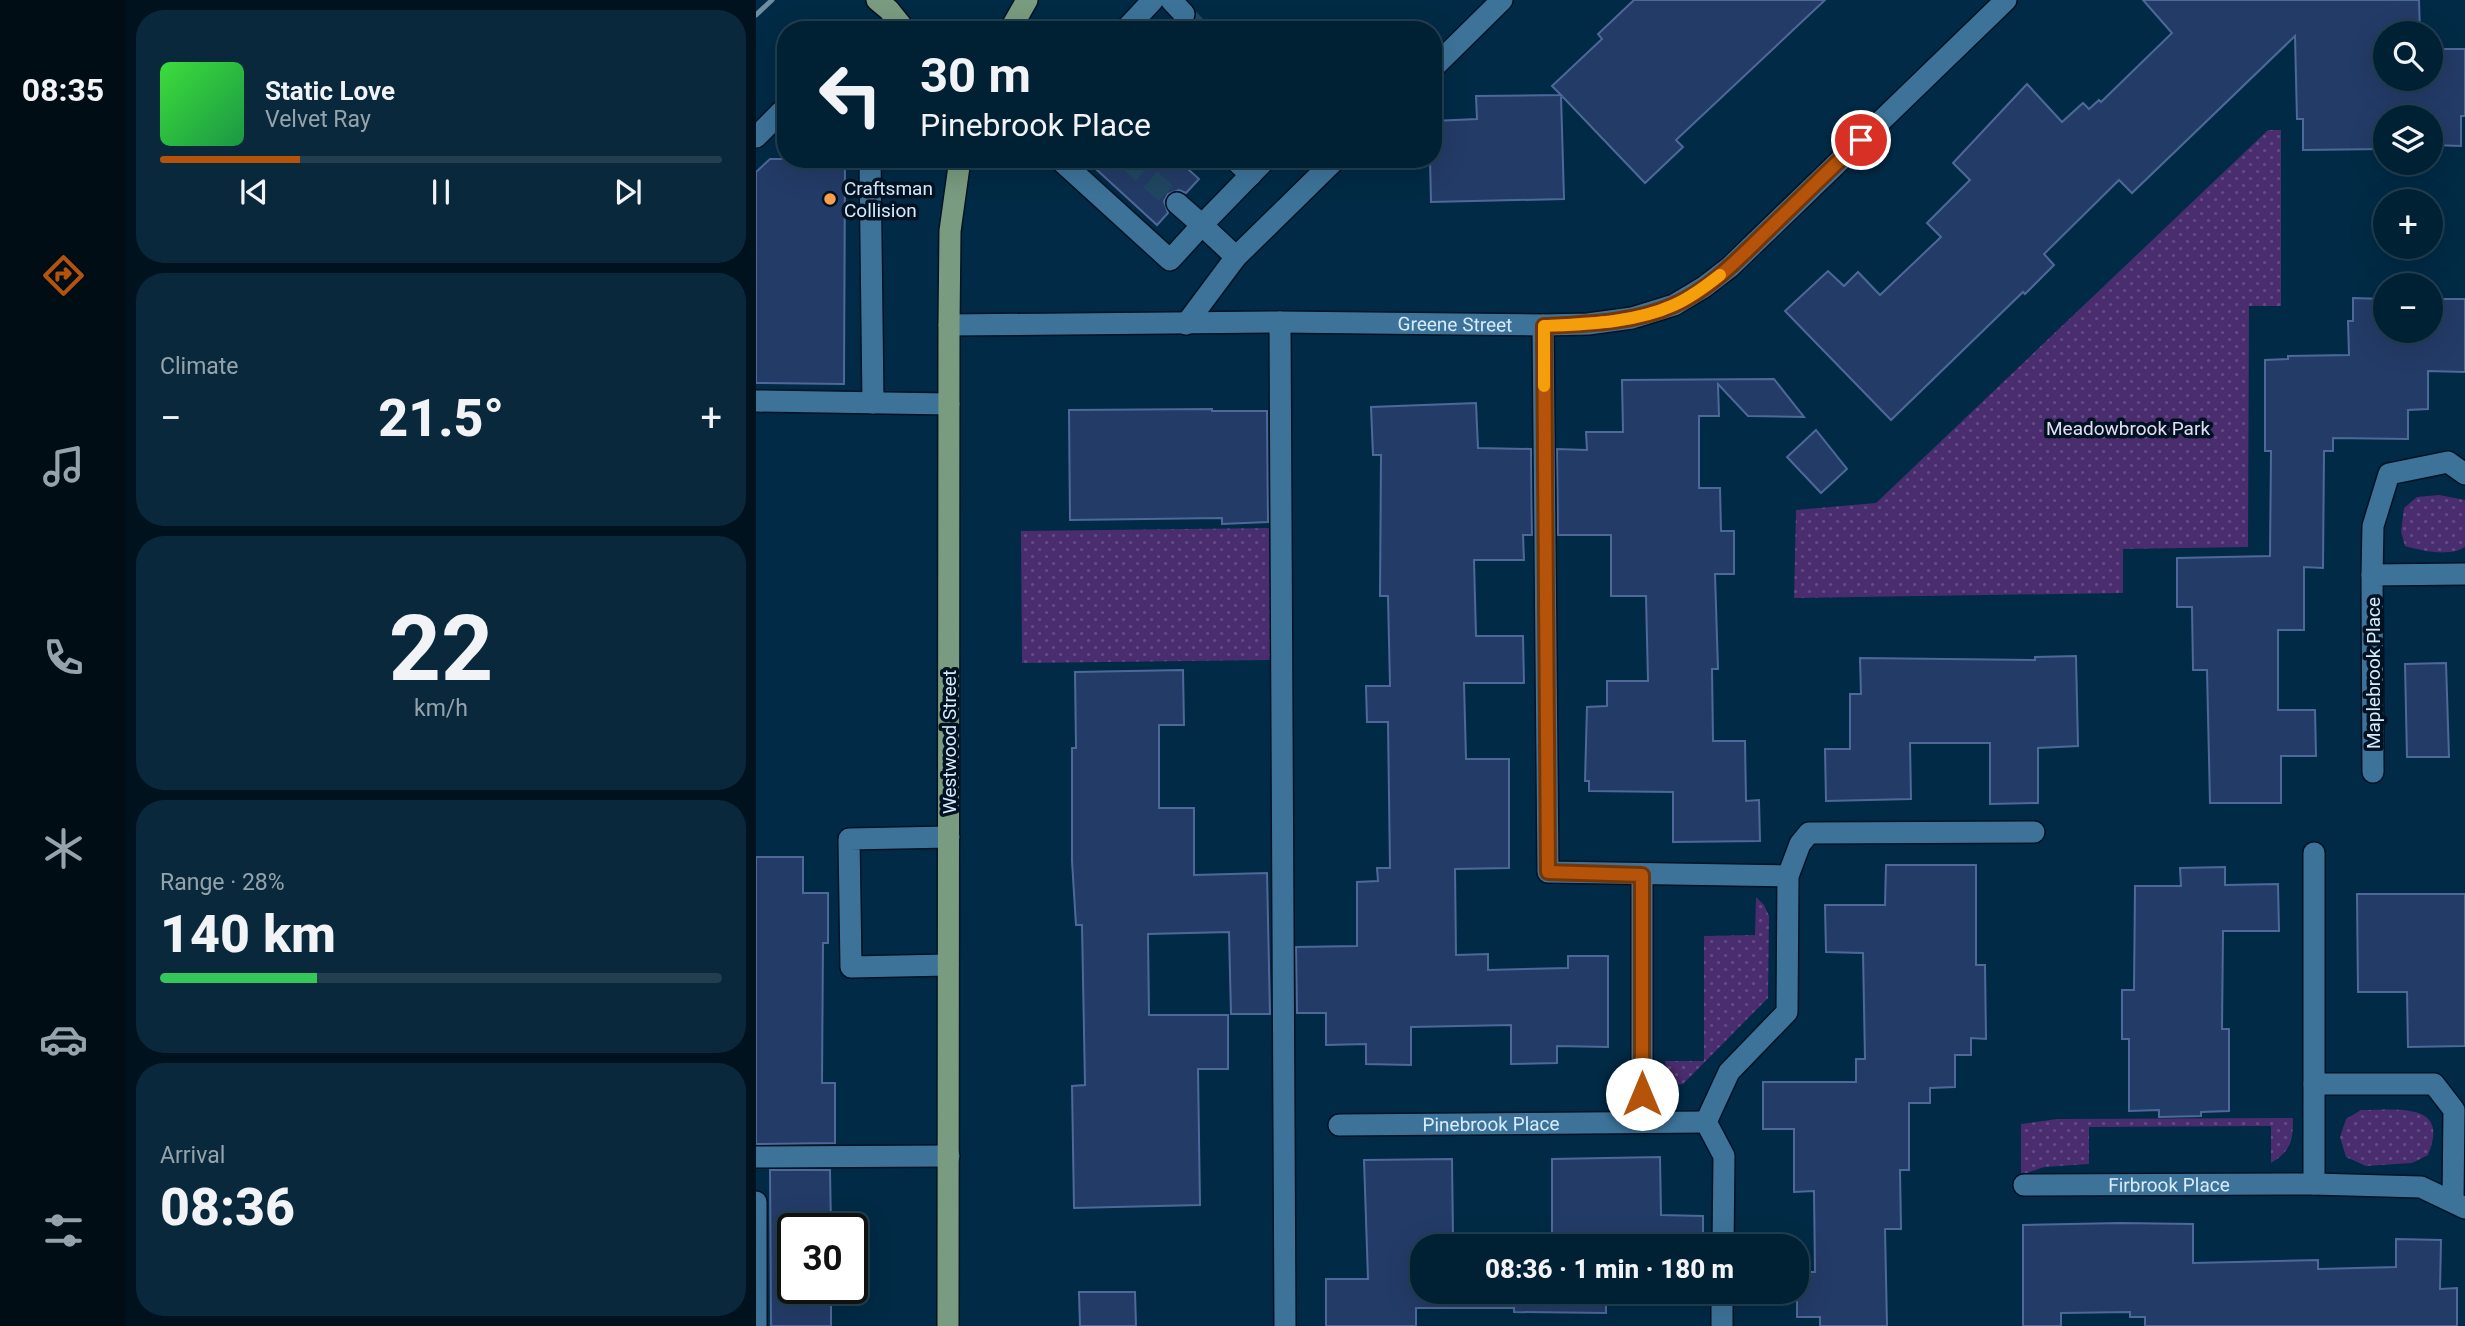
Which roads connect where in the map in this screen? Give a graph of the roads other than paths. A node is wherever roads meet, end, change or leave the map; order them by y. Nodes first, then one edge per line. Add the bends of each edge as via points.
1 (877, 0) edge
2 (1027, 0) edge
3 (1153, 0) edge
4 (1502, 0) edge
5 (2006, 0) edge
6 (897, 21) edge
7 (1015, 21) edge
8 (1133, 21) edge
9 (1442, 59) edge
10 (777, 116) edge
11 (756, 136) edge
12 (870, 168) edge
13 (947, 168) edge
14 (958, 168) edge
15 (1069, 168) edge
16 (1258, 168) edge
17 (1327, 168) edge
18 (954, 194) junction
19 (1177, 203) tunnel mouth
20 (1202, 225) junction
21 (1236, 257) junction
22 (1280, 322) junction
23 (948, 324) junction
24 (1186, 324) junction
25 (1544, 326) junction
26 (756, 401) edge
27 (873, 403) junction
28 (949, 404) junction
29 (2465, 474) edge
30 (2465, 574) edge
31 (2372, 575) junction
32 (2373, 772) dead end
33 (2034, 832) dead end
34 (948, 837) junction
35 (2314, 853) dead end
36 (1642, 875) junction
37 (1788, 876) junction
38 (948, 965) junction
39 (2314, 1084) junction
40 (1642, 1121) junction
41 (1706, 1122) junction
42 (1339, 1125) dead end
43 (949, 1156) junction
44 (756, 1157) edge
45 (2314, 1184) junction
46 (2024, 1185) dead end
47 (756, 1202) edge
48 (2459, 1205) edge
49 (1723, 1234) edge
50 (1723, 1304) edge
51 (756, 1326) edge
52 (948, 1326) edge
53 (1285, 1326) edge
54 (1722, 1326) edge

1 - 6 main road
2 - 7 main road
3 - 8 street
4 - 9 street
5 - 25 street, Greene Street via 1704,287 1674,305 1632,318
10 - 11 street
12 - 27 street
13 - 18 main road
14 - 18 main road, Westwood Street
15 - 20 street via 1170,260
16 - 20 street
17 - 21 street
18 - 23 main road, Westwood Street
19 - 20 street
20 - 21 street
21 - 24 street
22 - 24 street, Greene Street
22 - 25 street, Greene Street
22 - 53 street
23 - 24 street, Greene Street
23 - 28 main road, Westwood Street
25 - 36 street via 1548,872
26 - 27 street
27 - 28 street
28 - 34 main road, Westwood Street
29 - 31 street, Maplebrook Place via 2448,462 2389,474 2373,526
30 - 31 street, Maplebrook Place
31 - 32 street, Maplebrook Place
33 - 37 street via 1809,833
34 - 38 main road, Westwood Street
34 - 38 street via 849,839 851,967
35 - 39 street
36 - 37 street
36 - 40 street
37 - 41 street via 1787,1012 1729,1072
38 - 43 main road, Westwood Street
39 - 45 street
39 - 48 street, Firbrook Place via 2434,1084 2454,1110
40 - 41 street, Pinebrook Place
40 - 42 street, Pinebrook Place
41 - 49 street via 1724,1156
43 - 44 street
43 - 52 main road, Westwood Street
45 - 46 street, Firbrook Place
45 - 48 street, Firbrook Place via 2421,1187
47 - 51 street
50 - 54 street

